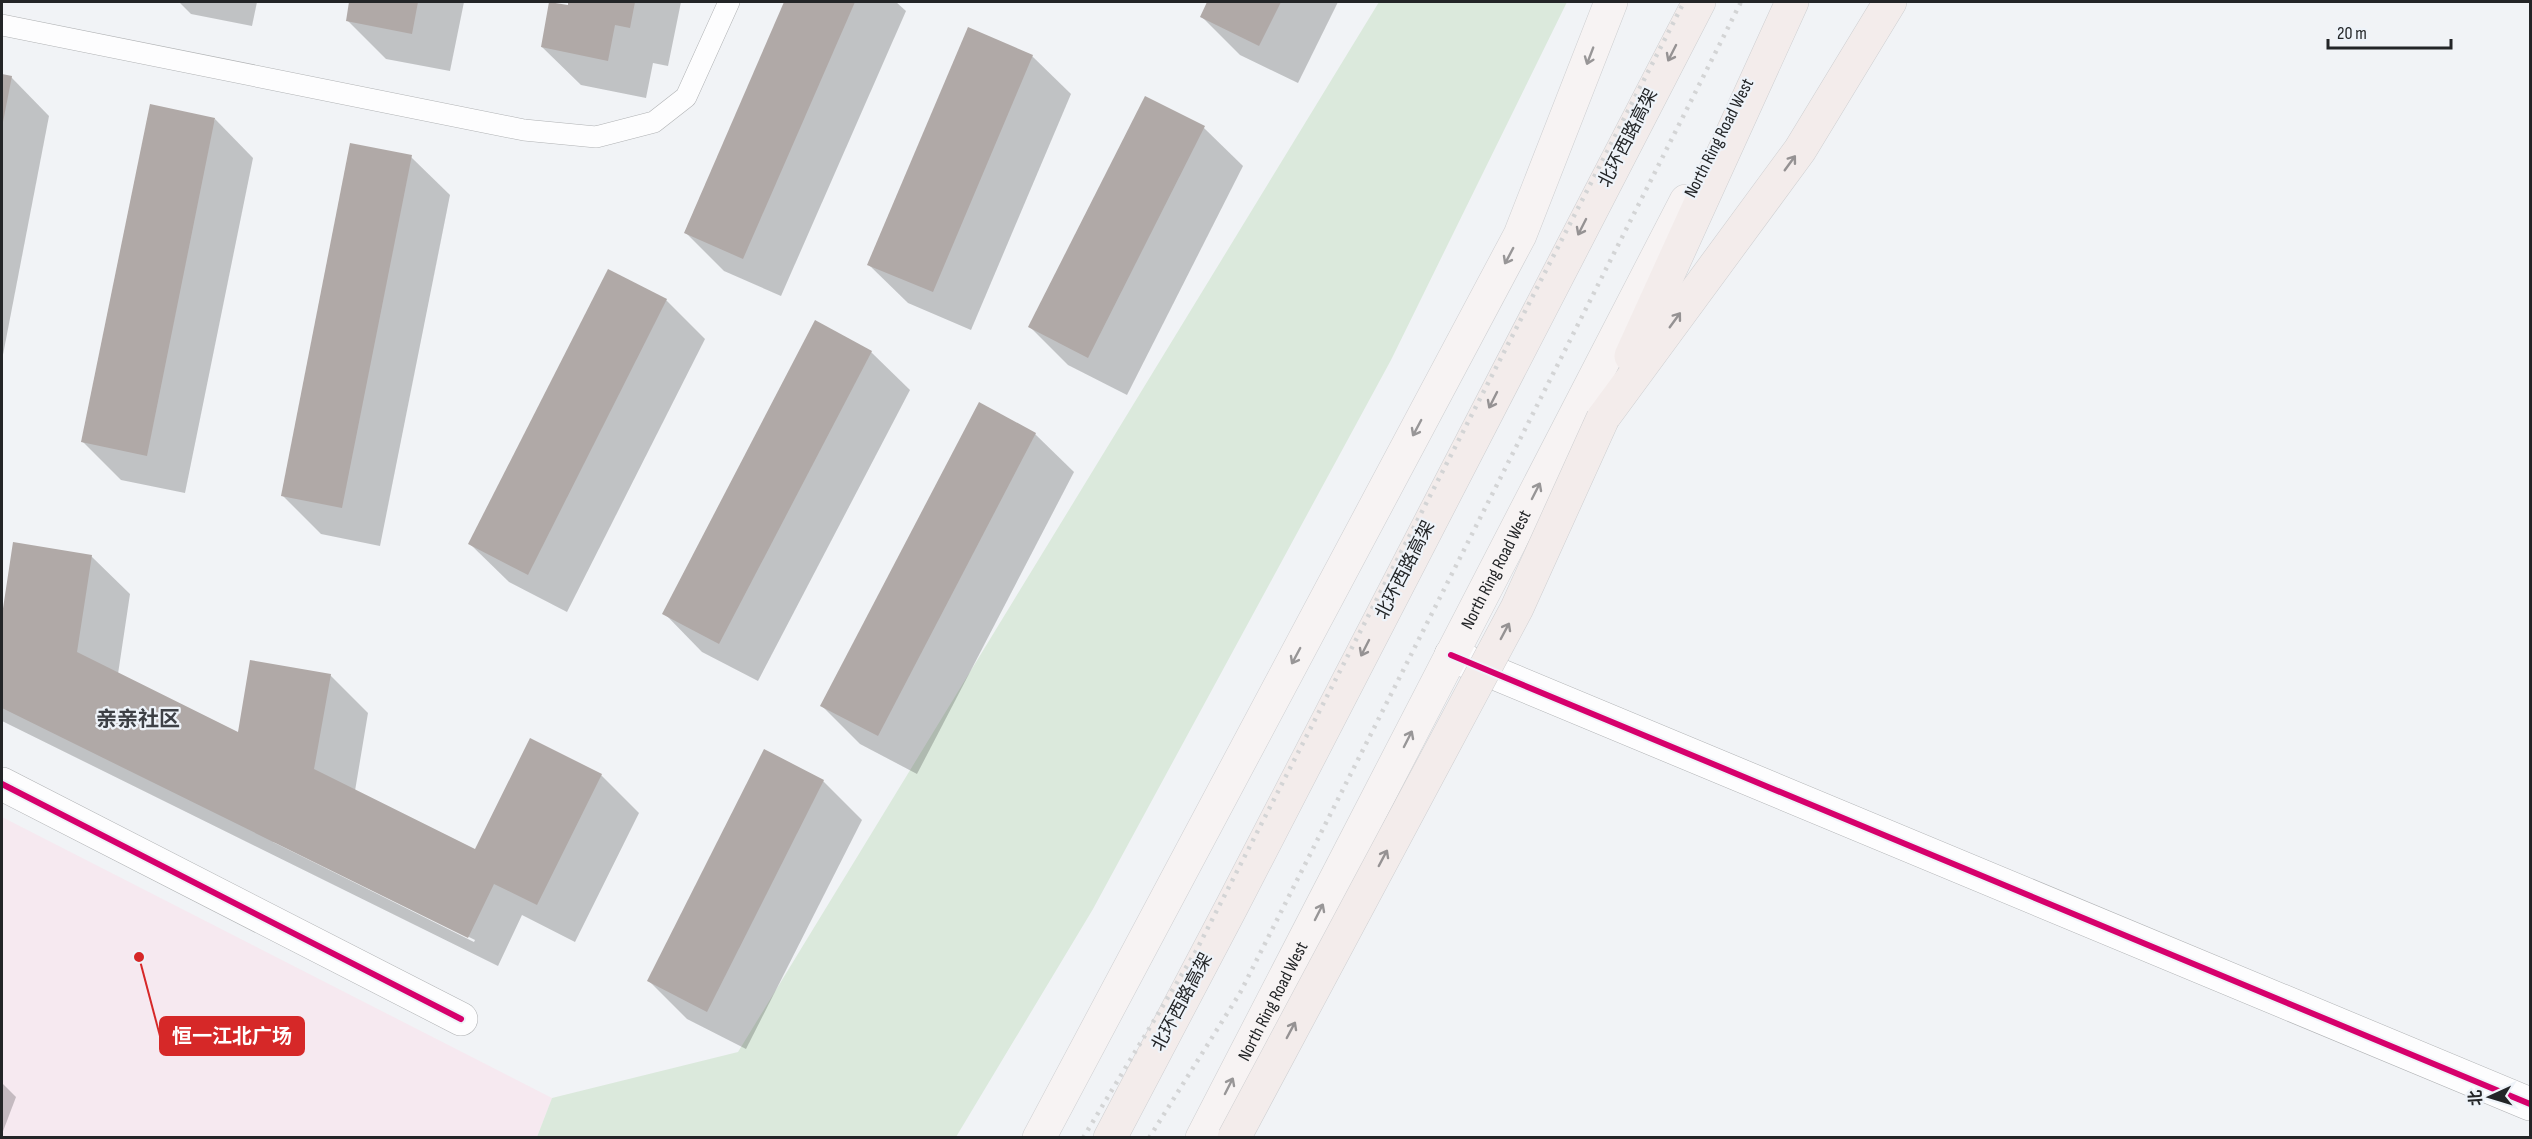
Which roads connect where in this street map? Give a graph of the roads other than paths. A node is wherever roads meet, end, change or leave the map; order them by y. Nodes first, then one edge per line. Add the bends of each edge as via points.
1 (729, 2) edge
2 (1611, 2) edge
3 (1698, 2) edge
4 (1790, 2) edge
5 (1890, 2) edge
6 (2, 24) edge
7 (1603, 418) junction
8 (1451, 655) junction
9 (2, 784) edge
10 (461, 1019) dead end
11 (2530, 1104) edge
12 (1038, 1137) edge
13 (1110, 1137) edge
14 (1202, 1137) edge
15 (1234, 1137) edge

1 - 6 lane via 686,97 654,122 596,137 524,129
2 -> 12 main road via 1520,235
3 -> 13 highway, 北环西路高架
4 - 7 highway
8 -> 4 main road, North Ring Road West
7 -> 5 highway via 1800,150
15 -> 7 highway, bridge via 1517,608
8 - 11 street
14 -> 8 main road, North Ring Road West
9 - 10 street

